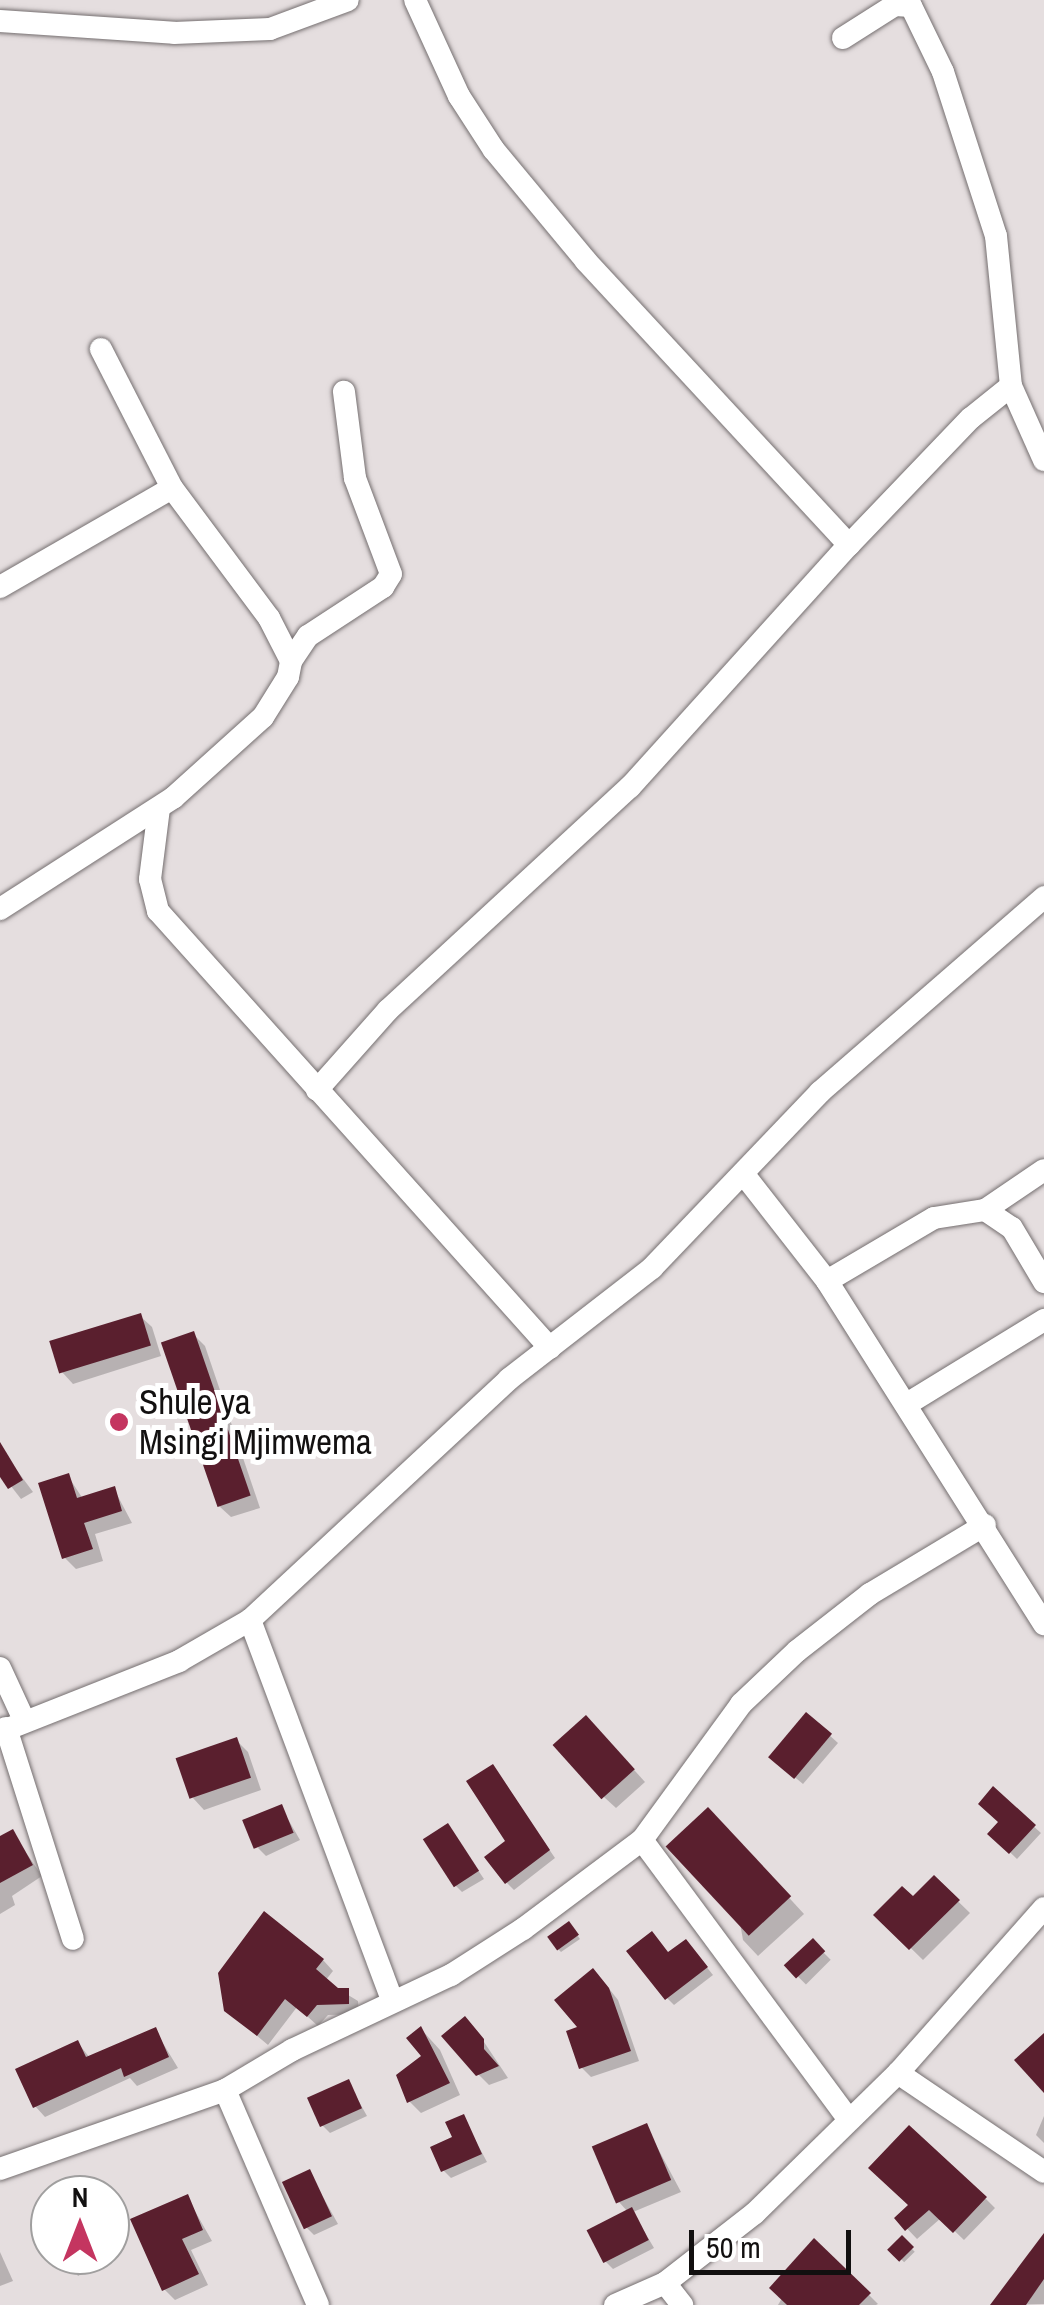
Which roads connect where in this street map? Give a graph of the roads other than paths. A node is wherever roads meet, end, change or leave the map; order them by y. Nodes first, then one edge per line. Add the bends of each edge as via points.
1 (348, 0) edge
2 (415, 0) edge
3 (0, 20) edge
4 (843, 38) dead end
5 (101, 349) dead end
6 (1011, 386) junction
7 (344, 392) dead end
8 (1044, 460) edge
9 (172, 488) junction
10 (850, 544) junction
11 (0, 587) edge
12 (291, 660) junction
13 (159, 808) junction
14 (1044, 897) edge
15 (0, 909) edge
16 (317, 1090) junction
17 (1044, 1170) edge
18 (745, 1176) junction
19 (985, 1210) junction
20 (827, 1281) junction
21 (1044, 1282) edge
22 (1044, 1320) edge
23 (550, 1348) junction
24 (906, 1404) junction
25 (985, 1525) junction
26 (250, 1620) junction
27 (1044, 1624) edge
28 (0, 1668) edge
29 (10, 1727) edge
30 (642, 1840) junction
31 (1044, 1908) edge
32 (74, 1939) dead end
33 (392, 2000) junction
34 (898, 2073) junction
35 (225, 2090) junction
36 (849, 2120) junction
37 (0, 2168) edge
38 (1044, 2172) edge
39 (665, 2284) junction
40 (318, 2305) edge
41 (615, 2305) edge
42 (682, 2305) edge

1 - 3 street via 270,29 174,33
2 - 10 street via 459,96 494,150 586,261
4 - 6 street via 895,4 912,6 972,152 996,236
5 - 9 street
6 - 8 street
6 - 10 street via 970,418
7 - 12 street via 355,478 391,574 384,587 308,636
9 - 11 street
9 - 12 street via 269,618
10 - 16 street via 630,787 388,1010
12 - 13 street via 284,692 262,717
13 - 15 street
13 - 16 street via 150,880 158,911
14 - 18 street via 820,1092
16 - 23 street
17 - 19 street
18 - 20 street
18 - 23 street via 652,1268
19 - 20 street via 934,1218
19 - 21 street via 1012,1228
20 - 24 street
22 - 24 street
23 - 26 street via 484,1401
24 - 25 street
25 - 27 street
25 - 30 street via 870,1594 797,1652 741,1704
26 - 29 street via 179,1662
26 - 33 street
28 - 29 street
29 - 32 street
30 - 33 street via 523,1929 451,1975
30 - 36 street
31 - 34 street
33 - 35 street
34 - 36 street
34 - 38 street
35 - 37 street
35 - 40 street
36 - 39 street via 730,2236
39 - 41 street
39 - 42 street

